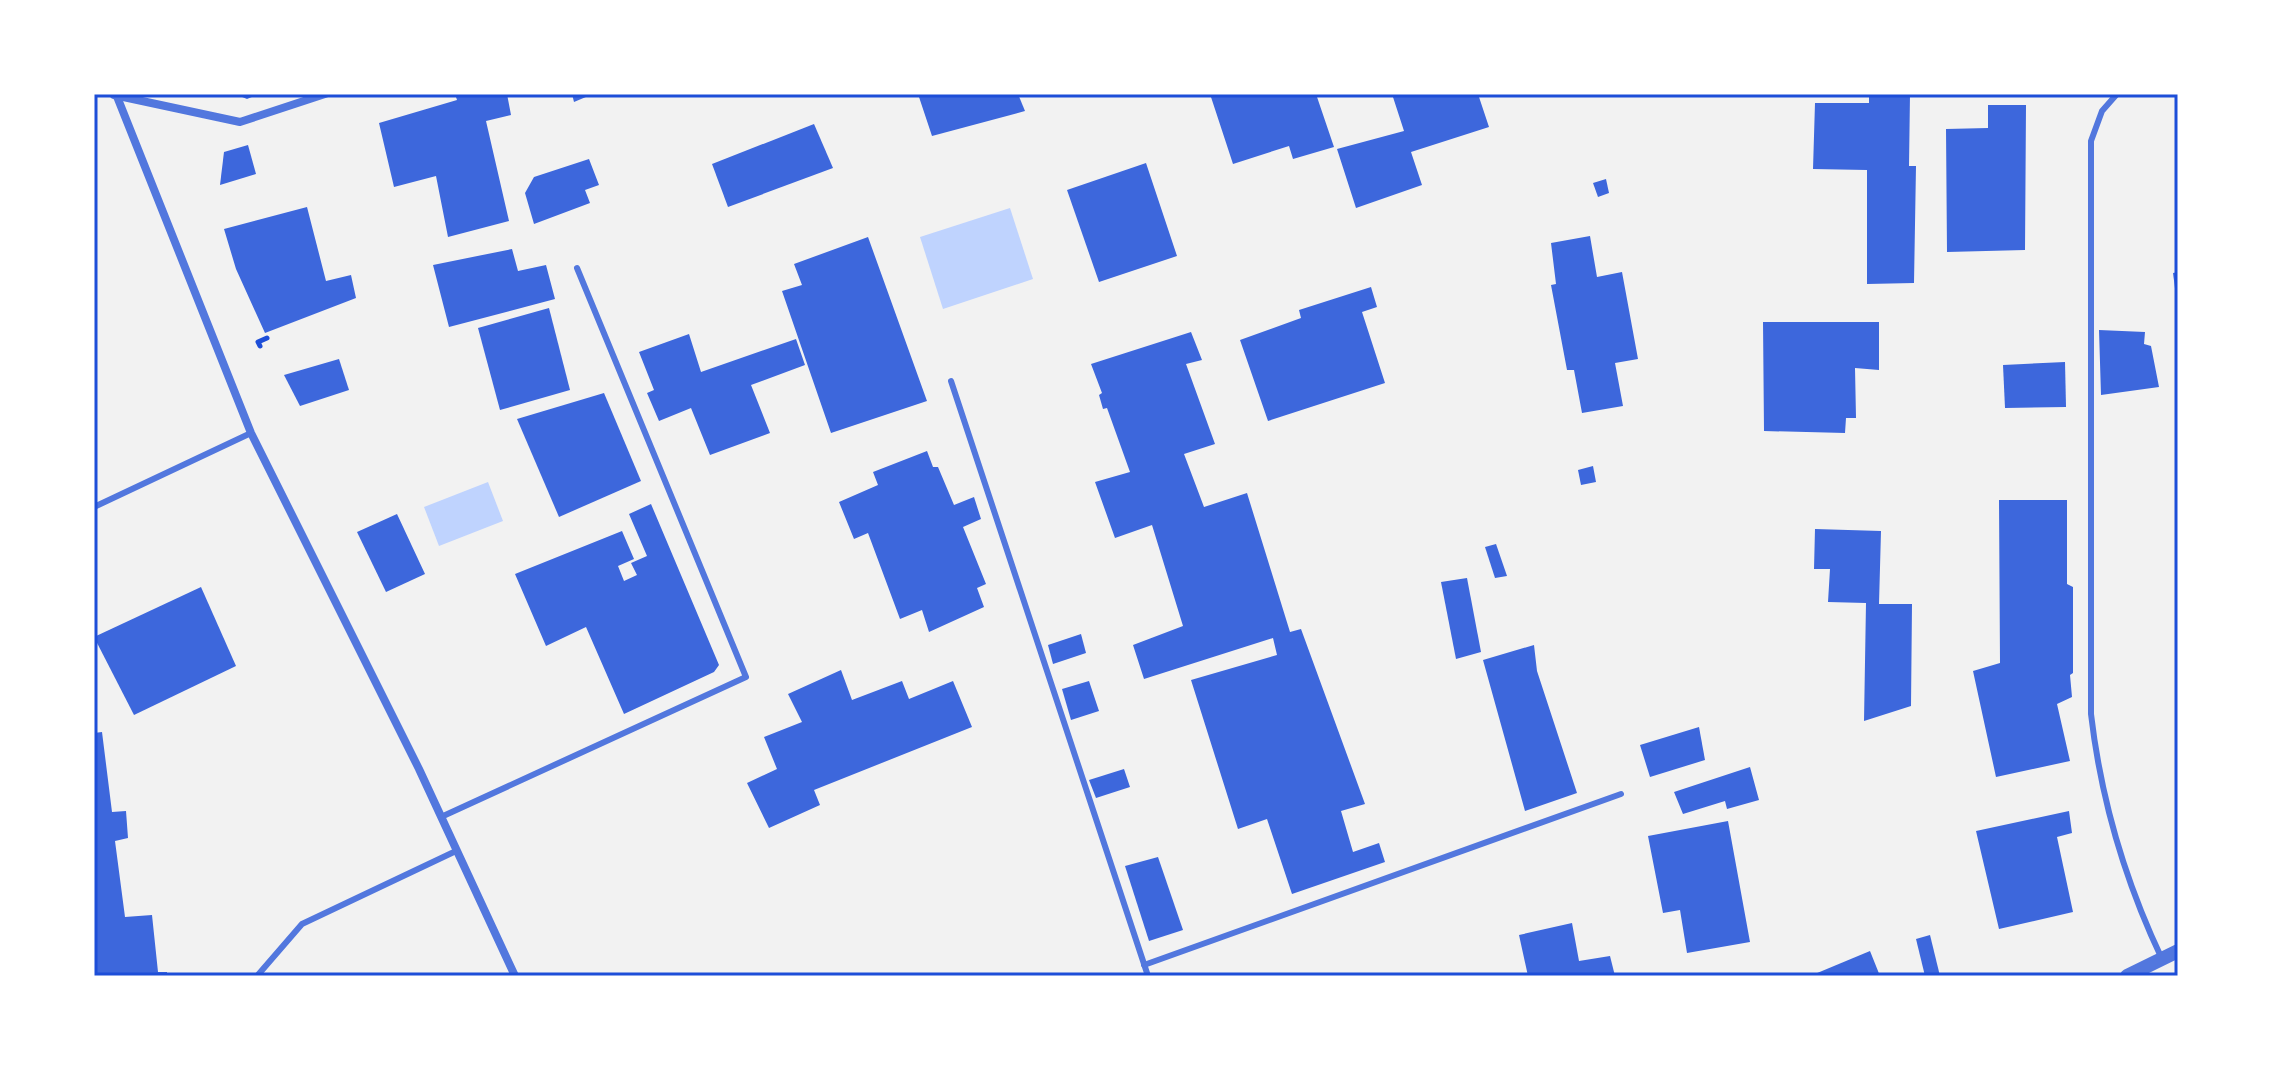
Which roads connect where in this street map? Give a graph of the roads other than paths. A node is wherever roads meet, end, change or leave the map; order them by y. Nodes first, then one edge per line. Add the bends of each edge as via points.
1 (115, 94) edge
2 (325, 94) edge
3 (2117, 94) edge
4 (577, 268) dead end
5 (951, 381) dead end
6 (251, 433) junction
7 (94, 507) edge
8 (1621, 794) dead end
9 (441, 817) junction
10 (456, 851) junction
11 (2178, 951) edge
12 (2162, 959) junction
13 (1144, 965) junction
14 (257, 976) edge
15 (515, 976) edge
16 (1148, 976) edge
17 (2127, 976) edge

1 - 2 street via 240,122
1 - 6 street
3 - 12 lane via 2102,111 2091,141 2091,714 2097,768 2131,894
4 - 9 lane via 746,677
5 - 13 lane
6 - 7 lane
6 - 9 street
8 - 13 lane
9 - 10 street
10 - 14 lane via 302,924
10 - 15 street
11 - 12 street
12 - 17 street
13 - 16 lane

